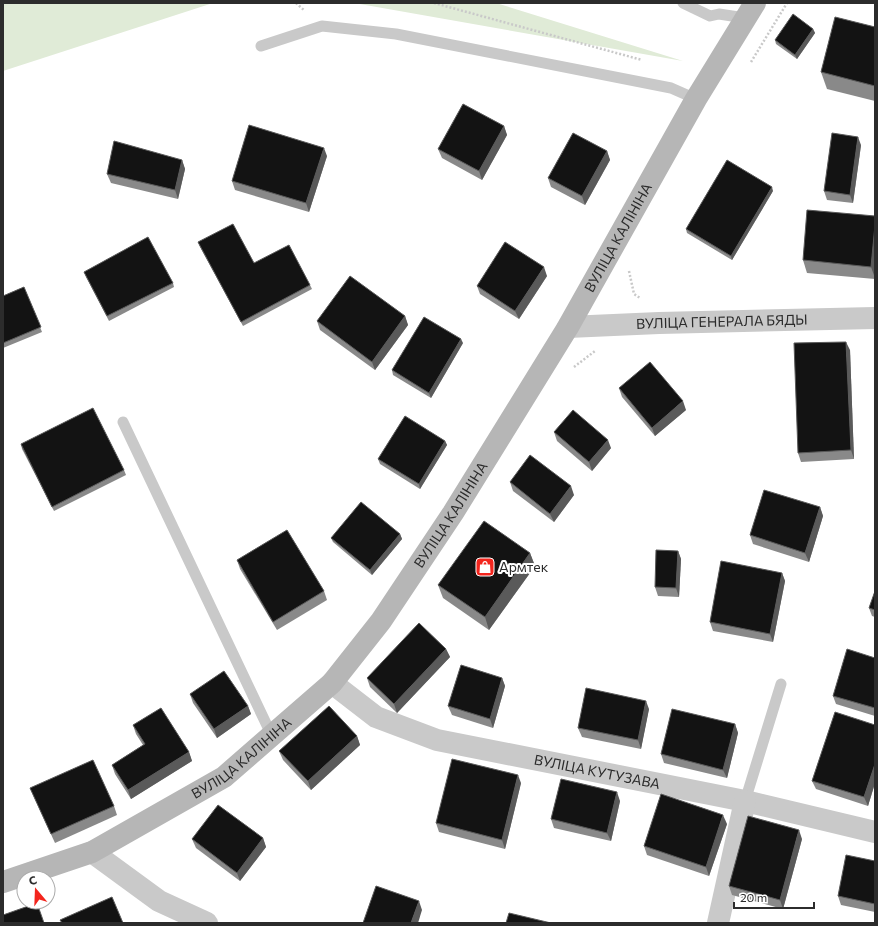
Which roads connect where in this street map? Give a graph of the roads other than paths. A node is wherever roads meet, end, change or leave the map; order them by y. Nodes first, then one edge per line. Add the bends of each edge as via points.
1 (683, 3) edge
2 (750, 10) edge
3 (261, 46) dead end
4 (696, 99) junction
5 (875, 318) edge
6 (568, 326) junction
7 (122, 422) dead end
8 (332, 683) junction
9 (781, 684) dead end
10 (272, 736) junction
11 (745, 801) junction
12 (875, 832) edge
13 (92, 852) junction
14 (3, 882) edge
15 (207, 923) edge
16 (718, 923) edge

1 - 2 lane via 710,16
2 - 4 main road, ВУЛІЦА КАЛІНІНА
3 - 4 lane via 322,26 396,34 672,88
4 - 6 main road, ВУЛІЦА КАЛІНІНА
5 - 6 street, ВУЛІЦА ГЕНЕРАЛА БЯДЫ
6 - 8 main road, ВУЛІЦА КАЛІНІНА via 453,513 380,621
7 - 10 lane
8 - 10 main road, ВУЛІЦА КАЛІНІНА
8 - 11 street, ВУЛІЦА КУТУЗАВА via 376,717 436,740
9 - 11 lane
10 - 13 main road, ВУЛІЦА КАЛІНІНА via 224,777
11 - 12 street, ВУЛІЦА КУТУЗАВА
11 - 16 street
13 - 14 main road, ВУЛІЦА КАЛІНІНА
13 - 15 street via 158,901

